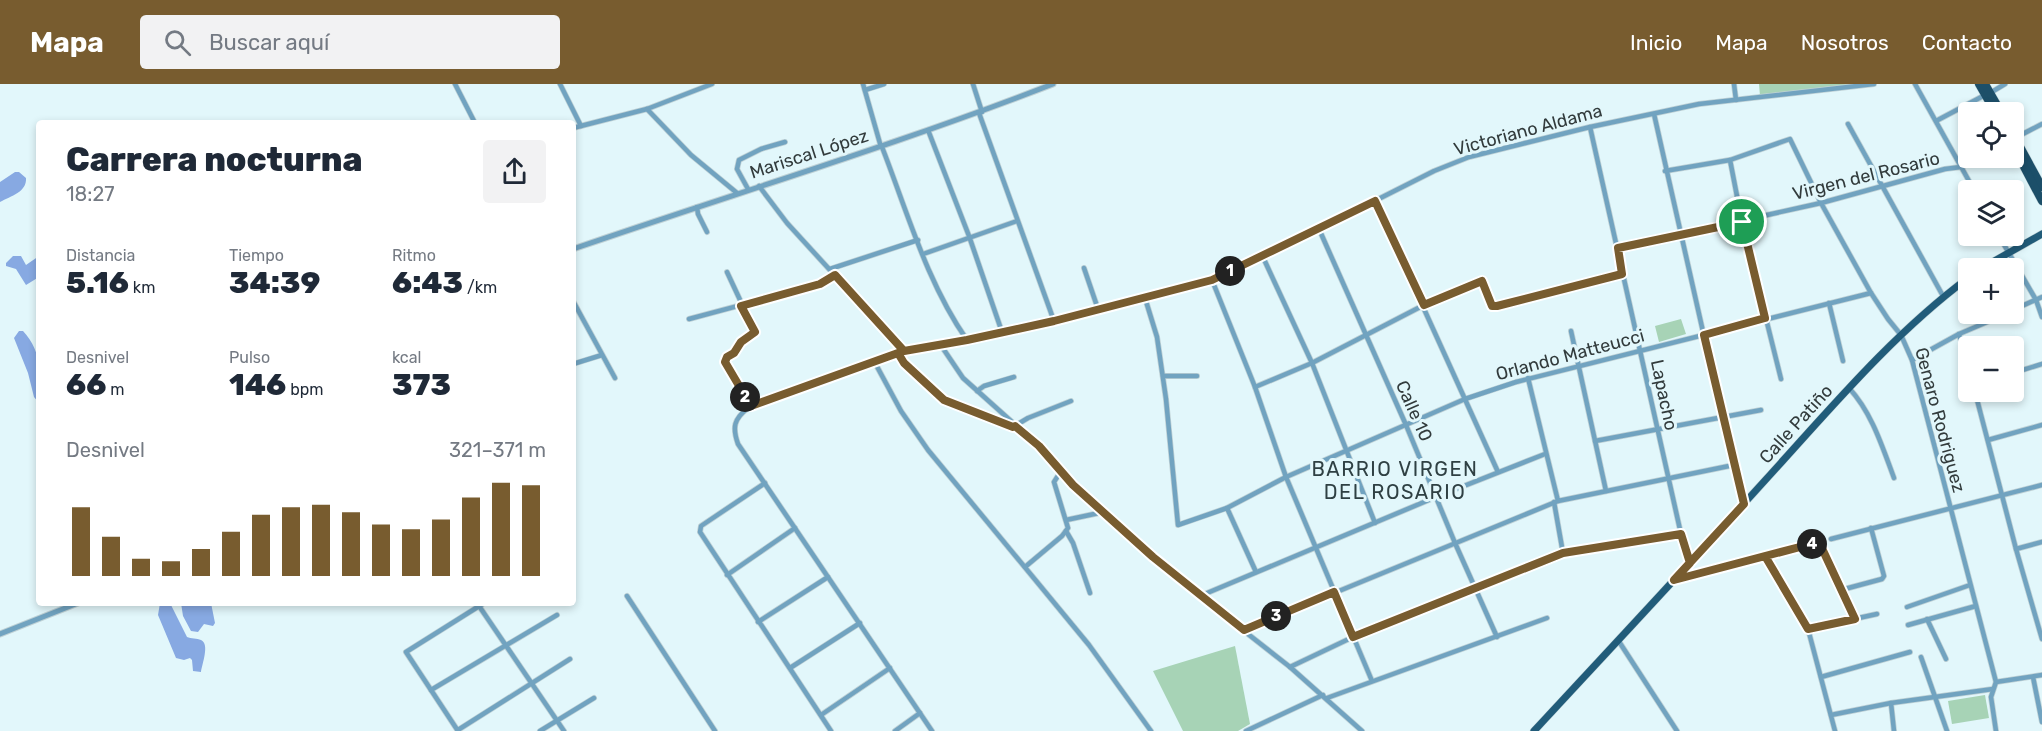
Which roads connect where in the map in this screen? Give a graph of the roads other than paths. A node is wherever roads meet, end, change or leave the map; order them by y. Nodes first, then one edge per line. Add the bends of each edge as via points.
1 (455, 84) edge
2 (560, 84) edge
3 (712, 84) edge
4 (863, 84) edge
5 (884, 84) edge
6 (973, 84) edge
7 (1053, 84) edge
8 (1734, 84) edge
9 (1874, 84) edge
10 (1915, 84) edge
11 (1979, 84) edge
12 (1985, 84) edge
13 (2005, 84) edge
14 (865, 90) junction
15 (1988, 94) junction
16 (1736, 100) junction
17 (1991, 102) edge
18 (1994, 102) edge
19 (647, 109) junction
20 (981, 112) junction
21 (1654, 114) junction
22 (473, 120) edge
23 (1936, 121) junction
24 (1848, 124) dead end
25 (2042, 124) edge
26 (580, 126) junction
27 (1590, 127) junction
28 (576, 128) edge
29 (928, 130) junction
30 (2024, 134) edge
31 (785, 142) dead end
32 (882, 147) junction
33 (2024, 157) edge
34 (1730, 160) junction
35 (1958, 161) edge
36 (2024, 162) edge
37 (1958, 167) edge
38 (1665, 171) junction
39 (759, 186) junction
40 (1882, 186) junction
41 (2042, 187) edge
42 (748, 189) junction
43 (737, 193) junction
44 (1375, 201) junction
45 (2042, 201) edge
46 (1821, 202) junction
47 (697, 207) junction
48 (1017, 221) junction
49 (1742, 222) junction
50 (1319, 229) junction
51 (707, 232) dead end
52 (2042, 234) edge
53 (1681, 235) junction
54 (969, 236) junction
55 (918, 240) junction
56 (2005, 246) edge
57 (576, 248) edge
58 (1618, 248) junction
59 (2008, 252) junction
60 (923, 254) junction
61 (1262, 255) junction
62 (1998, 258) edge
63 (1084, 268) dead end
64 (830, 270) junction
65 (727, 272) dead end
66 (1622, 274) junction
67 (835, 275) junction
68 (1212, 280) junction
69 (1958, 285) edge
70 (1871, 293) junction
71 (1943, 296) junction
72 (2042, 297) edge
73 (1145, 298) junction
74 (2036, 300) junction
75 (1828, 303) junction
76 (1424, 305) junction
77 (2024, 305) edge
78 (741, 306) junction
79 (1098, 309) junction
80 (576, 311) edge
81 (2042, 317) edge
82 (1765, 318) junction
83 (689, 319) dead end
84 (1054, 321) junction
85 (1982, 324) edge
86 (1571, 331) dead end
87 (1002, 332) junction
88 (1959, 334) joint
89 (1704, 335) junction
90 (1901, 335) junction
91 (1366, 336) junction
92 (967, 340) junction
93 (940, 344) junction
94 (1641, 350) junction
95 (901, 352) junction
96 (602, 355) junction
97 (1912, 360) junction
98 (1843, 361) dead end
99 (874, 362) junction
100 (576, 363) edge
101 (1312, 363) junction
102 (2042, 364) edge
103 (1580, 366) junction
104 (2024, 370) edge
105 (1163, 376) junction
106 (1197, 376) dead end
107 (1014, 377) dead end
108 (615, 378) dead end
109 (1528, 378) junction
110 (1781, 379) dead end
111 (1255, 387) junction
112 (1849, 388) junction
113 (977, 391) junction
114 (1465, 399) junction
115 (1071, 401) dead end
116 (1978, 402) edge
117 (751, 406) junction
118 (1761, 410) dead end
119 (1722, 416) junction
120 (1406, 425) junction
121 (2042, 425) edge
122 (1015, 426) junction
123 (1657, 429) junction
124 (1988, 440) junction
125 (1595, 441) junction
126 (1345, 452) junction
127 (1545, 454) junction
128 (1734, 465) junction
129 (1061, 471) junction
130 (1498, 472) junction
131 (1286, 477) junction
132 (1669, 478) junction
133 (1894, 478) dead end
134 (765, 483) junction
135 (2042, 485) edge
136 (1606, 491) junction
137 (2001, 495) junction
138 (1436, 497) junction
139 (1556, 501) junction
140 (1744, 504) junction
141 (1950, 507) junction
142 (1227, 508) junction
143 (1101, 511) junction
144 (1066, 520) junction
145 (1375, 523) junction
146 (795, 528) junction
147 (1871, 528) junction
148 (1066, 531) junction
149 (1681, 534) junction
150 (1831, 538) dead end
151 (2042, 542) edge
152 (1455, 543) junction
153 (1316, 547) junction
154 (2016, 549) junction
155 (1563, 553) junction
156 (1765, 556) junction
157 (1690, 563) junction
158 (1025, 567) junction
159 (1256, 572) junction
160 (727, 575) junction
161 (828, 577) junction
162 (1674, 580) junction
163 (1970, 585) junction
164 (1476, 590) junction
165 (1841, 590) junction
166 (1334, 592) junction
167 (1090, 593) dead end
168 (627, 596) dead end
169 (1200, 596) junction
170 (70, 606) edge
171 (477, 606) edge
172 (481, 606) edge
173 (1976, 606) junction
174 (1907, 607) dead end
175 (1877, 614) dead end
176 (556, 615) dead end
177 (1547, 618) dead end
178 (1855, 619) junction
179 (1927, 619) junction
180 (758, 622) junction
181 (860, 623) junction
182 (1908, 625) dead end
183 (1808, 629) junction
184 (1244, 630) junction
185 (0, 634) edge
186 (1353, 637) junction
187 (1497, 637) junction
188 (2042, 639) edge
189 (1618, 640) junction
190 (505, 646) junction
191 (1910, 652) dead end
192 (1921, 657) dead end
193 (570, 659) dead end
194 (1946, 659) dead end
195 (1290, 667) junction
196 (789, 668) junction
197 (890, 668) junction
198 (2042, 675) edge
199 (1821, 677) junction
200 (2034, 677) junction
201 (1372, 681) junction
202 (1996, 682) junction
203 (531, 684) junction
204 (1993, 688) junction
205 (431, 690) junction
206 (1325, 697) junction
207 (1936, 697) junction
208 (594, 698) dead end
209 (1891, 704) junction
210 (920, 713) junction
211 (821, 714) junction
212 (1831, 715) junction
213 (557, 721) junction
214 (2042, 722) edge
215 (458, 731) edge
216 (540, 731) edge
217 (564, 731) edge
218 (715, 731) edge
219 (831, 731) edge
220 (894, 731) edge
221 (932, 731) edge
222 (1151, 731) edge
223 (1246, 731) edge
224 (1362, 731) edge
225 (1534, 731) edge
226 (1677, 731) edge
227 (1835, 731) edge
228 (1894, 731) edge
229 (1947, 731) edge
230 (1996, 731) edge

1 - 22 street
2 - 26 street
3 - 19 street
4 - 14 street
5 - 14 street
6 - 20 street
7 - 20 street, Mariscal López
8 - 16 street
9 - 16 street, Victoriano Aldama
10 - 23 street
11 - 15 highway
12 - 15 highway
13 - 15 street
14 - 32 street
15 - 17 highway
15 - 18 highway
15 - 23 street
16 - 21 street, Victoriano Aldama
19 - 26 street
19 - 43 street via 691,155
20 - 29 street, Mariscal López
20 - 48 street
21 - 27 street, Victoriano Aldama
21 - 38 street
23 - 35 street
24 - 40 street
25 - 30 street
26 - 28 street
27 - 44 street, Victoriano Aldama via 1469,157
27 - 58 street, Lapacho
29 - 32 street, Mariscal López
29 - 54 street
31 - 42 street via 739,160 737,169
32 - 39 street, Mariscal López
32 - 55 street
33 - 41 highway
34 - 38 street
34 - 46 street, Genaro Rodriguez via 1790,139
34 - 49 street
36 - 45 highway
37 - 40 street, Virgen del Rosario
38 - 53 street
39 - 42 street, Mariscal López
39 - 64 street
40 - 46 street, Virgen del Rosario
40 - 71 street
42 - 43 street, Mariscal López
43 - 47 street, Mariscal López
44 - 50 street, Victoriano Aldama
44 - 76 street
46 - 49 street, Virgen del Rosario
46 - 70 street, Genaro Rodriguez
47 - 51 street
47 - 57 street, Mariscal López
48 - 54 street
48 - 84 street
49 - 53 street, Virgen del Rosario
49 - 82 street
50 - 61 street, Victoriano Aldama
50 - 91 street, Calle 10
52 - 59 main road
53 - 58 street, Virgen del Rosario
53 - 89 street
54 - 60 street
54 - 87 street
55 - 60 street
55 - 64 street
56 - 59 street
58 - 66 street, Lapacho
59 - 62 main road
59 - 74 street
60 - 92 street via 951,316
61 - 68 street, Victoriano Aldama
61 - 101 street
63 - 79 street
64 - 67 street
65 - 78 street
66 - 76 street via 1497,306 1489,303 1482,281
66 - 94 street, Lapacho
67 - 78 street via 820,284
67 - 95 street
68 - 73 street, Victoriano Aldama
68 - 111 street
69 - 71 main road, Calle Patiño
70 - 75 street, Orlando Matteucci
70 - 90 street, Genaro Rodriguez
71 - 90 main road, Calle Patiño
72 - 74 street
73 - 79 street, Victoriano Aldama
73 - 105 street
74 - 77 street
74 - 81 street
75 - 82 street, Orlando Matteucci
75 - 98 street
76 - 91 street
76 - 114 street
78 - 83 street
78 - 117 street via 755,332 725,362
79 - 84 street, Victoriano Aldama
80 - 96 street
82 - 89 street, Orlando Matteucci
82 - 110 street
84 - 87 street, Victoriano Aldama
85 - 88 street
86 - 103 street
87 - 92 street, Victoriano Aldama
88 - 97 street
89 - 94 street, Orlando Matteucci
89 - 119 street
90 - 97 street, Genaro Rodriguez
90 - 112 main road, Calle Patiño
91 - 101 street
91 - 120 street, Calle 10
92 - 93 street, Victoriano Aldama
93 - 95 street, Victoriano Aldama
93 - 113 street
94 - 103 street, Orlando Matteucci
94 - 123 street, Lapacho
95 - 99 street, Victoriano Aldama
95 - 122 street via 904,363 944,400
96 - 100 street
96 - 108 street
97 - 141 street, Genaro Rodriguez
99 - 117 street, Victoriano Aldama
99 - 158 street via 928,450
101 - 111 street
101 - 126 street
102 - 104 street
103 - 109 street, Orlando Matteucci
103 - 125 street
105 - 106 street
105 - 142 street, Orlando Matteucci via 1178,525
107 - 113 street
109 - 114 street, Orlando Matteucci
109 - 127 street
111 - 131 street
112 - 133 street via 1862,402
112 - 140 main road, Calle Patiño
113 - 122 street
114 - 120 street, Orlando Matteucci
114 - 130 street
115 - 122 street
116 - 124 street
117 - 134 street via 736,419 735,434
118 - 119 street
119 - 123 street
119 - 128 street
120 - 126 street, Orlando Matteucci
120 - 138 street, Calle 10
121 - 124 street
122 - 129 street
123 - 125 street
123 - 132 street, Lapacho
124 - 137 street
125 - 136 street
126 - 131 street, Orlando Matteucci
126 - 145 street
127 - 130 street
127 - 139 street
128 - 132 street
128 - 140 street
129 - 143 street
129 - 144 street via 1054,482
130 - 138 street
131 - 142 street, Orlando Matteucci
131 - 153 street
132 - 136 street
132 - 149 street, Lapacho
134 - 146 street
134 - 160 street via 701,526 703,538
135 - 137 street
136 - 139 street
137 - 141 street
137 - 154 street
138 - 145 street
138 - 152 street, Calle 10
139 - 152 street
139 - 155 street
140 - 157 main road, Calle Patiño
141 - 147 street
141 - 163 street, Genaro Rodriguez
142 - 159 street
143 - 144 street
143 - 169 street
144 - 148 street
145 - 153 street
146 - 160 street
146 - 161 street
147 - 150 street
147 - 165 street via 1884,576
148 - 158 street
148 - 167 street
149 - 155 street
149 - 157 street, Lapacho
151 - 154 street
152 - 164 street, Calle 10
152 - 166 street
153 - 159 street
153 - 166 street
154 - 188 street
155 - 164 street
156 - 162 street
156 - 165 street via 1819,542
156 - 183 street
157 - 162 main road, Calle Patiño
158 - 222 street via 1089,645
159 - 169 street
160 - 180 street
161 - 180 street
161 - 181 street
162 - 189 main road, Calle Patiño
163 - 173 street, Genaro Rodriguez
163 - 174 street
164 - 186 street
164 - 187 street, Calle 10
165 - 178 street
166 - 184 street
166 - 186 street
168 - 218 street
169 - 184 street
170 - 185 street
171 - 205 street via 406,652
172 - 190 street
173 - 179 street
173 - 202 street, Genaro Rodriguez
175 - 178 street
176 - 190 street
177 - 187 street
178 - 183 street
179 - 182 street
179 - 194 street
180 - 196 street
181 - 196 street
181 - 197 street
183 - 199 street
184 - 195 street
186 - 195 street
186 - 201 street
187 - 201 street
189 - 225 main road, Calle Patiño
189 - 226 street
190 - 203 street
190 - 205 street
191 - 199 street
192 - 207 street
193 - 203 street
195 - 206 street
196 - 211 street
197 - 210 street
197 - 211 street
198 - 200 street
199 - 212 street
200 - 202 street
200 - 214 street
201 - 206 street
202 - 204 street
203 - 213 street
203 - 215 street
204 - 207 street
204 - 230 street
205 - 215 street
206 - 223 street
206 - 224 street
207 - 209 street
207 - 229 street
208 - 213 street
209 - 212 street
209 - 228 street
210 - 220 street
210 - 221 street
211 - 219 street
212 - 227 street
213 - 216 street
213 - 217 street

